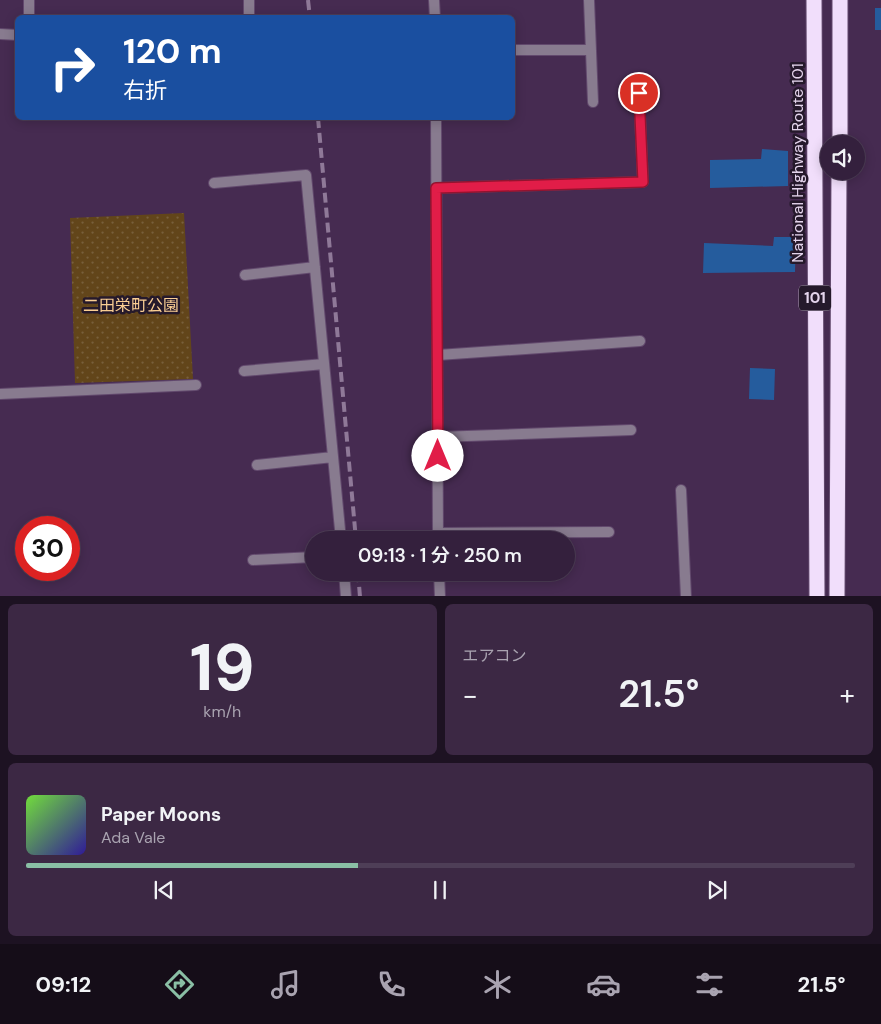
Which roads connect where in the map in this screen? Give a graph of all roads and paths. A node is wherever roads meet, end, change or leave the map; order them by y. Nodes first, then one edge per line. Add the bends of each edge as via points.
1 (29, 0) edge
2 (249, 0) edge
3 (434, 0) edge
4 (589, 0) edge
5 (814, 0) edge
6 (840, 0) edge
7 (29, 15) edge
8 (250, 15) edge
9 (435, 15) edge
10 (0, 34) edge
11 (15, 35) edge
12 (515, 50) edge
13 (591, 50) junction
14 (639, 93) dead end
15 (593, 102) dead end
16 (436, 120) edge
17 (840, 135) edge
18 (840, 180) edge
19 (214, 183) dead end
20 (436, 188) junction
21 (314, 267) junction
22 (245, 274) dead end
23 (640, 341) dead end
24 (438, 355) junction
25 (324, 364) junction
26 (244, 371) dead end
27 (196, 385) dead end
28 (0, 394) edge
29 (631, 430) dead end
30 (438, 437) junction
31 (333, 457) junction
32 (257, 465) dead end
33 (681, 490) dead end
34 (339, 531) edge
35 (438, 531) edge
36 (609, 532) dead end
37 (575, 533) edge
38 (305, 557) edge
39 (253, 560) dead end
40 (345, 581) edge
41 (439, 581) edge
42 (346, 596) edge
43 (440, 596) edge
44 (686, 596) edge
45 (817, 596) edge
46 (837, 596) edge

1 - 7 street
2 - 8 street
3 - 9 street
4 - 13 street
5 - 45 highway, National Highway Route 101 / 101
6 - 17 highway
10 - 11 street
12 - 13 street
13 - 15 street
14 - 20 street via 643,182
16 - 20 street
18 - 46 highway, 101
19 - 21 street via 306,175
20 - 24 street
21 - 22 street
21 - 25 street
23 - 24 street
24 - 30 street
25 - 26 street
25 - 31 street
27 - 28 street
29 - 30 street
30 - 35 street
31 - 32 street
31 - 34 street
33 - 44 street
36 - 37 street
38 - 39 street
40 - 42 street
41 - 43 street

